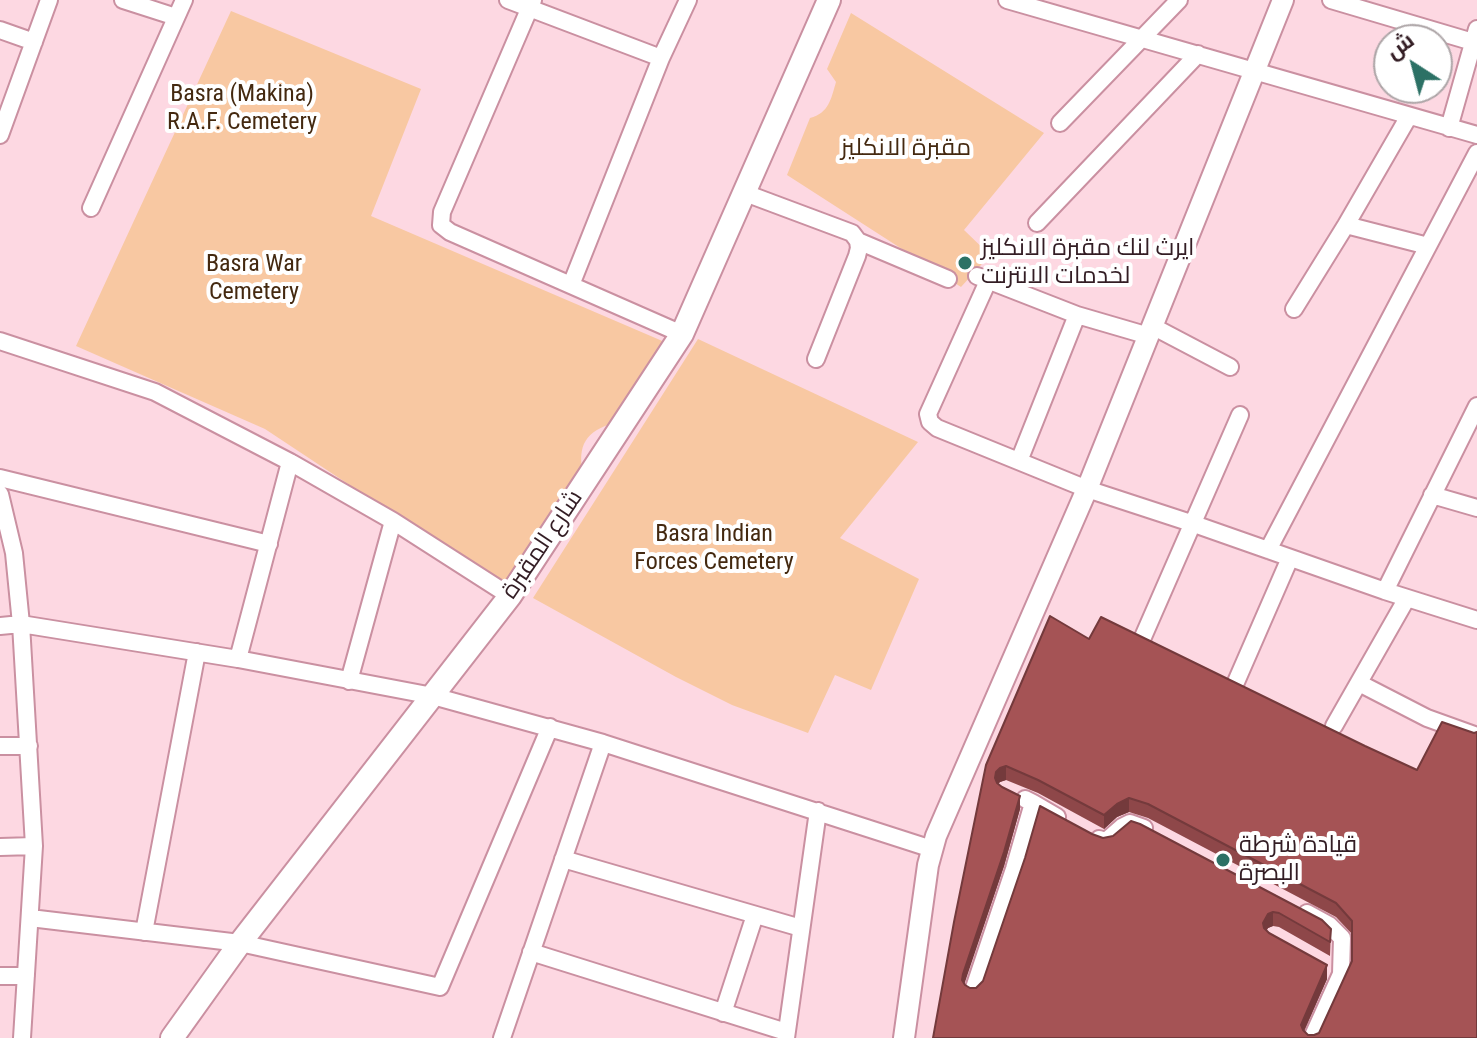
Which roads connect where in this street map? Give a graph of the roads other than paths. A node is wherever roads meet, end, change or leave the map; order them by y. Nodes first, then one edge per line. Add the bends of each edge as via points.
1 (49, 0) edge
2 (123, 0) edge
3 (184, 0) edge
4 (508, 0) edge
5 (688, 0) edge
6 (829, 0) edge
7 (1007, 0) edge
8 (1179, 0) edge
9 (1283, 0) edge
10 (1331, 0) edge
11 (531, 3) edge
12 (176, 17) junction
13 (0, 30) edge
14 (1475, 36) edge
15 (1143, 39) junction
16 (34, 42) junction
17 (1198, 54) junction
18 (661, 58) junction
19 (1255, 71) junction
20 (1409, 116) junction
21 (1060, 123) dead end
22 (1449, 128) junction
23 (0, 135) edge
24 (1477, 135) edge
25 (1477, 153) edge
26 (745, 193) junction
27 (91, 208) dead end
28 (1037, 223) dead end
29 (1346, 225) junction
30 (858, 241) junction
31 (1428, 246) junction
32 (948, 279) dead end
33 (571, 285) junction
34 (1294, 309) dead end
35 (1077, 315) junction
36 (1150, 331) junction
37 (682, 334) junction
38 (0, 341) edge
39 (816, 359) dead end
40 (1230, 367) dead end
41 (1477, 406) edge
42 (1240, 415) dead end
43 (1019, 461) junction
44 (290, 462) junction
45 (0, 478) edge
46 (1087, 489) junction
47 (0, 494) edge
48 (1432, 495) junction
49 (1477, 508) edge
50 (393, 521) junction
51 (1194, 524) junction
52 (269, 544) junction
53 (1268, 550) junction
54 (1290, 558) junction
55 (1385, 591) junction
56 (510, 596) junction
57 (1407, 598) junction
58 (1477, 620) edge
59 (21, 624) junction
60 (0, 626) edge
61 (1143, 637) edge
62 (197, 652) junction
63 (238, 659) junction
64 (349, 681) junction
65 (1236, 682) edge
66 (1359, 683) junction
67 (433, 696) junction
68 (1334, 726) dead end
69 (550, 727) junction
70 (1477, 736) edge
71 (603, 743) junction
72 (0, 746) edge
73 (29, 746) junction
74 (1006, 791) edge
75 (1033, 803) junction
76 (818, 811) junction
77 (1157, 835) edge
78 (34, 846) junction
79 (0, 847) edge
80 (932, 849) junction
81 (563, 859) junction
82 (1289, 904) edge
83 (755, 915) junction
84 (30, 918) junction
85 (801, 928) junction
86 (144, 932) junction
87 (240, 943) junction
88 (531, 952) junction
89 (0, 976) edge
90 (26, 976) junction
91 (973, 991) edge
92 (723, 1013) junction
93 (786, 1035) edge
94 (22, 1038) edge
95 (172, 1038) edge
96 (502, 1038) edge
97 (904, 1038) edge
98 (1312, 1038) edge

1 - 16 street
2 - 12 street
3 - 12 street
4 - 11 street
5 - 18 street
6 - 26 main road, شارع المقبرة
7 - 15 street
8 - 15 street
9 - 19 street
10 - 14 street
11 - 18 street
11 - 33 street via 441,225
12 - 27 street
13 - 16 street
14 - 22 street
15 - 17 street
15 - 21 street
16 - 23 street
17 - 19 street
17 - 28 street
18 - 33 street
19 - 20 street
19 - 36 street
20 - 22 street
20 - 29 street
22 - 24 street
25 - 31 street
26 - 30 street via 852,233
26 - 37 main road, شارع المقبرة
29 - 31 street
29 - 34 street
30 - 32 street
30 - 39 street via 857,256
31 - 53 street
33 - 37 street
35 - 36 street
35 - 43 street
35 - 43 street via 983,279 928,414 937,428
36 - 40 street
36 - 46 street
37 - 56 main road, شارع المقبرة
38 - 44 street via 155,392
41 - 48 street
42 - 51 street
43 - 46 street
44 - 50 street
44 - 52 street
45 - 52 street
46 - 51 street
46 - 80 street
47 - 59 street via 14,553
48 - 49 street
48 - 55 street
50 - 56 street
50 - 64 street
51 - 53 street
51 - 61 street
52 - 63 street
53 - 54 street
54 - 55 street
54 - 65 street
55 - 57 street
56 - 67 main road, شارع المقبرة
57 - 58 street
57 - 66 street
59 - 60 street
59 - 62 street
59 - 73 street
62 - 63 street
62 - 86 street
63 - 64 street
64 - 67 street
66 - 68 street
66 - 70 street via 1427,718
67 - 69 street
67 - 87 main road, شارع المقبرة
69 - 71 street
69 - 87 street via 440,987
71 - 76 street
71 - 81 street
72 - 73 street
73 - 78 street
74 - 75 street
75 - 77 street via 1106,841 1130,823
75 - 91 street
76 - 80 street
76 - 85 street
78 - 79 street
78 - 84 street
80 - 97 street
81 - 83 street
81 - 88 street
82 - 98 street via 1342,938
83 - 85 street
83 - 92 street
84 - 86 street
84 - 90 street
85 - 93 street
86 - 87 street
87 - 95 main road, شارع المقبرة
88 - 92 street
88 - 96 street
89 - 90 street
90 - 94 street
92 - 93 street

